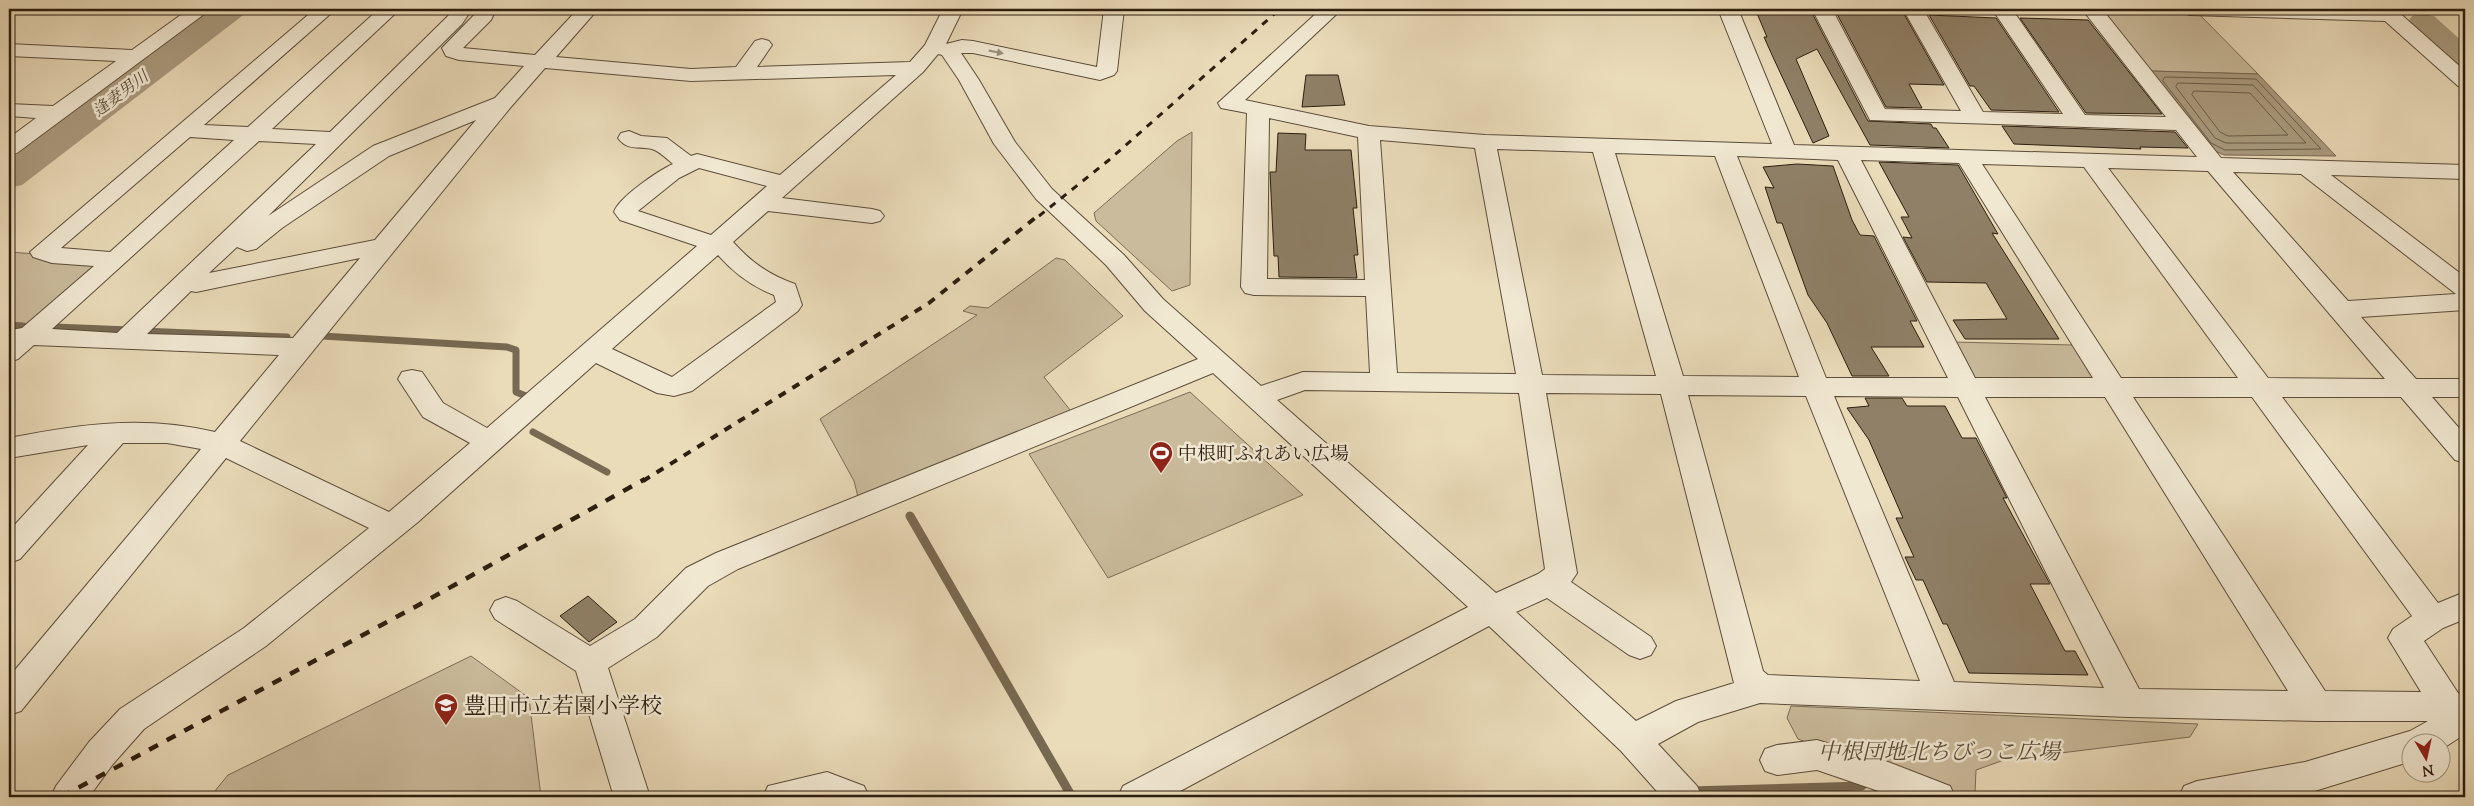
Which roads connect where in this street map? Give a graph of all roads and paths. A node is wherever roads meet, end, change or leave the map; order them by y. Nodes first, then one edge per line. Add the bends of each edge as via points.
1 (201, 9) edge
2 (326, 9) edge
3 (390, 9) edge
4 (462, 9) edge
5 (486, 9) edge
6 (588, 9) edge
7 (953, 9) edge
8 (1114, 9) edge
9 (1332, 9) edge
10 (1728, 9) edge
11 (1822, 9) edge
12 (1913, 9) edge
13 (2002, 9) edge
14 (2092, 9) edge
15 (2190, 9) edge
16 (2388, 12) edge
17 (762, 45) dead end
18 (942, 49) junction
19 (9, 50) edge
20 (137, 56) junction
21 (539, 60) junction
22 (916, 68) junction
23 (742, 74) junction
24 (2465, 82) edge
25 (502, 103) junction
26 (1258, 109) junction
27 (9, 110) edge
28 (58, 113) junction
29 (1976, 116) junction
30 (2078, 120) junction
31 (2182, 124) junction
32 (186, 130) junction
33 (1370, 133) junction
34 (254, 134) junction
35 (629, 138) dead end
36 (335, 139) junction
37 (1485, 142) junction
38 (1602, 145) junction
39 (9, 148) edge
40 (1723, 148) junction
41 (1785, 150) junction
42 (1846, 153) junction
43 (1966, 157) junction
44 (2091, 161) junction
45 (688, 164) junction
46 (2214, 164) junction
47 (2308, 168) junction
48 (2465, 172) edge
49 (783, 183) junction
50 (761, 203) junction
51 (872, 216) dead end
52 (716, 244) junction
53 (384, 246) junction
54 (116, 260) junction
55 (189, 285) junction
56 (1379, 288) junction
57 (2465, 289) edge
58 (2465, 302) edge
59 (2341, 310) junction
60 (19, 336) edge
61 (123, 342) junction
62 (301, 347) junction
63 (594, 351) junction
64 (9, 353) edge
65 (1216, 362) junction
66 (412, 379) dead end
67 (1384, 382) junction
68 (1530, 385) junction
69 (1672, 385) junction
70 (1816, 387) junction
71 (1966, 387) junction
72 (2407, 387) junction
73 (2112, 388) junction
74 (2259, 388) junction
75 (2465, 388) edge
76 (1257, 397) junction
77 (117, 431) junction
78 (490, 441) junction
79 (220, 443) junction
80 (9, 448) edge
81 (2465, 453) edge
82 (392, 526) junction
83 (9, 550) edge
84 (1549, 583) junction
85 (2465, 605) edge
86 (1492, 609) junction
87 (506, 610) dead end
88 (2432, 620) junction
89 (1640, 646) dead end
90 (590, 664) junction
91 (1760, 689) junction
92 (1943, 697) junction
93 (9, 701) edge
94 (2129, 703) junction
95 (2317, 707) junction
96 (2460, 710) edge
97 (2431, 734) edge
98 (1633, 740) junction
99 (2402, 749) edge
100 (1777, 760) dead end
101 (69, 797) edge
102 (632, 797) edge
103 (781, 797) edge
104 (851, 797) edge
105 (1136, 797) edge
106 (1684, 797) edge
107 (1937, 797) edge
108 (2198, 797) edge

1 - 20 street
2 - 32 street
3 - 34 street
4 - 36 street via 455,20
5 - 21 street via 484,16 452,48 453,52
6 - 21 street
7 - 18 street
18 -> 8 street via 962,46 1100,74 1107,71
9 - 26 street via 1229,103
10 - 41 street
11 - 29 street via 1878,114
12 - 29 street
13 - 30 street
14 - 31 street
15 - 16 street
16 - 24 street
17 - 23 street
18 - 22 street
18 - 65 street via 969,80 1005,144 1044,194 1115,260 1154,305
19 - 20 street
20 - 28 street
21 - 23 street via 691,75
21 - 25 street
22 - 23 street
22 - 49 street
25 - 53 street
25 - 55 street via 381,151
26 - 33 street
26 - 56 street via 1254,287
27 - 28 street
28 - 39 street
29 - 30 street
30 - 31 street
31 - 46 street
32 - 34 street
32 - 54 street via 42,252
33 - 37 street
33 - 56 street
34 - 36 street
34 - 54 street
35 - 45 street via 637,142 659,143
36 - 55 street
37 - 38 street
37 - 68 street
38 - 40 street
38 - 69 street
40 - 41 street
40 - 70 street
41 - 42 street
42 - 43 street
42 - 71 street
43 - 44 street
43 - 73 street
44 - 46 street
44 - 74 street
45 - 49 street via 703,161
45 - 52 street via 671,173 626,212
46 - 47 street
46 - 59 street
47 - 48 street
47 - 57 street
49 - 50 street
50 - 51 street
50 - 52 street
52 - 63 street
52 - 63 street via 724,247 741,266 767,284 786,290 789,305 674,387
53 - 55 street
53 - 62 street
54 - 60 street
55 - 61 street
56 - 67 street
58 - 59 street
59 - 72 street
60 - 61 street
60 - 64 street
61 - 62 street
62 - 79 street
63 - 78 street
65 - 76 street
65 - 90 street via 727,561 697,577 646,628
66 - 78 street via 433,410
67 - 68 street
67 - 76 street via 1303,381
68 - 69 street
68 - 84 street via 1561,573
69 - 70 street
69 - 91 street via 1748,678
70 - 71 street
70 - 92 street
71 - 73 street
71 - 94 street
72 - 74 street
72 - 75 street
72 - 81 street
73 - 74 street
73 - 95 street
74 - 88 street
76 - 86 street
77 - 79 street via 168,432
77 - 80 street
77 - 83 street
78 - 82 street
79 - 82 street
79 - 93 street
82 - 101 street via 255,637 132,719 105,748
84 - 86 street
84 - 89 street
85 - 88 street
86 - 98 street
86 - 105 street
87 - 90 street
88 - 96 street via 2404,638
90 - 102 street
91 - 92 street
91 - 98 street via 1688,710
92 - 94 street
94 - 95 street
95 - 96 street
96 - 97 street
98 - 106 street
99 - 108 street via 2305,778
100 - 107 street via 1817,755
103 - 104 street via 827,788

